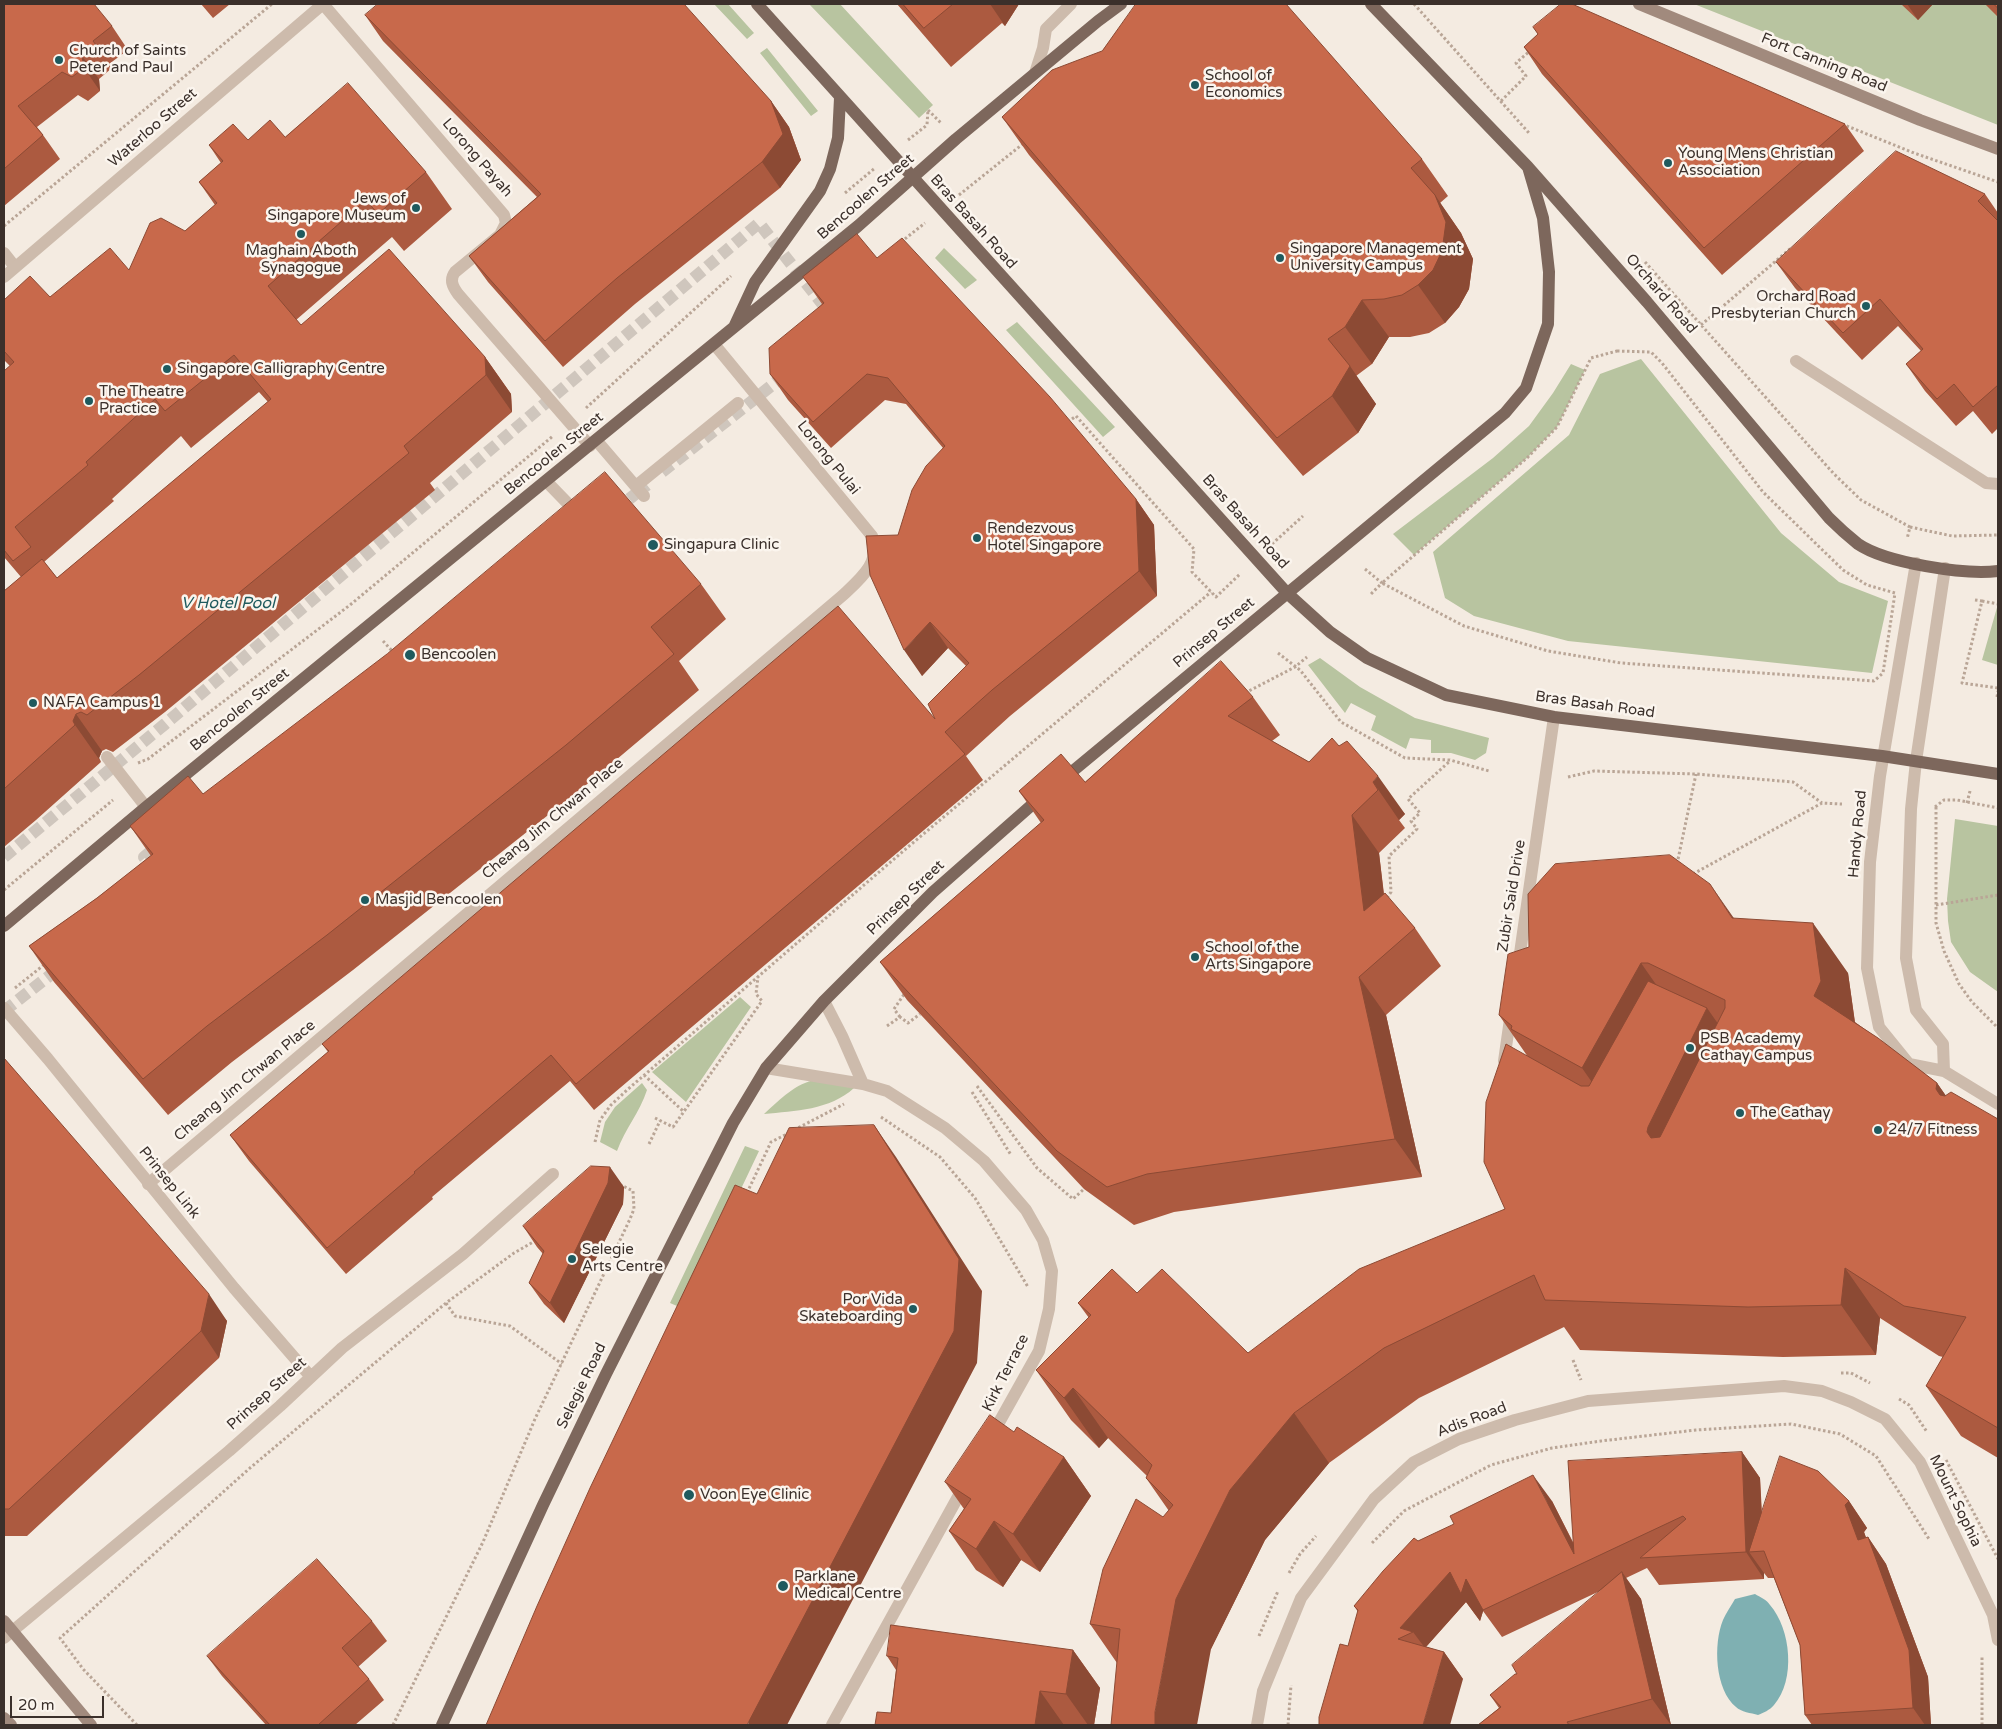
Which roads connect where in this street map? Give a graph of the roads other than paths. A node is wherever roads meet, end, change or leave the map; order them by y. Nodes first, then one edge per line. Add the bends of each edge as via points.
1 (323, 4) edge
2 (756, 4) edge
3 (1071, 4) edge
4 (1121, 4) edge
5 (1639, 4) edge
6 (1374, 5) edge
7 (1034, 73) junction
8 (840, 98) junction
9 (1998, 149) edge
10 (1528, 167) junction
11 (912, 178) junction
12 (4, 253) edge
13 (15, 267) junction
14 (4, 276) edge
15 (734, 328) junction
16 (714, 344) junction
17 (1796, 361) dead end
18 (738, 403) dead end
19 (593, 443) junction
20 (547, 482) junction
21 (1998, 484) edge
22 (577, 513) edge
23 (1916, 563) junction
24 (1945, 568) junction
25 (1998, 571) edge
26 (1287, 593) junction
27 (842, 596) joint
28 (1554, 717) junction
29 (1882, 756) junction
30 (107, 757) dead end
31 (1916, 761) junction
32 (1998, 774) edge
33 (146, 807) junction
34 (4, 926) edge
35 (1516, 978) edge
36 (1513, 997) edge
37 (824, 1001) junction
38 (4, 1008) edge
39 (1507, 1066) edge
40 (766, 1068) junction
41 (1944, 1071) junction
42 (863, 1084) junction
43 (1998, 1104) edge
44 (1990, 1118) edge
45 (553, 1174) dead end
46 (148, 1184) junction
47 (311, 1377) junction
48 (1851, 1402) joint
49 (988, 1442) edge
50 (970, 1476) edge
51 (4, 1621) edge
52 (8, 1635) edge
53 (1998, 1640) edge
54 (4, 1718) edge
55 (11, 1725) edge
56 (91, 1725) edge
57 (442, 1725) edge
58 (832, 1725) edge
59 (1257, 1725) edge

1 - 13 street, Waterloo Street
1 - 19 street, Lorong Payah via 504,215 506,222 500,235 452,276 452,284 571,422
2 - 8 main road, Bras Basah Road
3 - 7 street via 1046,28
4 - 7 main road, Bencoolen Street via 1053,64
5 - 9 main road, Fort Canning Road
6 - 10 main road, Orchard Road
7 - 11 main road, Bencoolen Street
8 - 11 main road, Bras Basah Road
8 - 15 main road via 838,138 820,191 755,282
10 - 23 main road, Orchard Road via 1829,518 1859,544 1886,557
10 - 26 main road, Prinsep Street via 1543,218 1549,272 1548,324 1526,388 1505,413
11 - 15 main road, Bencoolen Street
11 - 26 main road, Bras Basah Road
12 - 13 street
13 - 14 street, Waterloo Street
15 - 16 main road, Bencoolen Street
16 - 19 main road, Bencoolen Street
16 - 27 street, Lorong Pulai via 872,536 875,545 872,562 867,572
17 - 21 street via 1986,483
18 - 19 street, Lorong Payah via 640,491
19 - 20 main road, Bencoolen Street
20 - 22 street
20 - 33 main road, Bencoolen Street
23 - 24 main road, Orchard Road
23 - 29 street, Handy Road
24 - 25 main road, Orchard Road
24 - 31 street
26 - 28 main road, Bras Basah Road via 1330,632 1367,658 1446,695
26 - 37 main road, Prinsep Street via 1030,806 934,892
27 - 46 street, Cheang Jim Chwan Place
28 - 29 main road, Bras Basah Road
28 - 35 street, Zubir Said Drive
29 - 31 main road
29 - 41 street, Handy Road via 1870,862 1867,968 1879,1027 1909,1064
30 - 33 street
31 - 32 main road
31 - 41 street via 1911,809 1906,958 1916,1010 1943,1044
33 - 34 main road, Bencoolen Street
36 - 39 street
37 - 40 main road, Prinsep Street
37 - 42 street
38 - 46 street, Prinsep Link
40 - 42 street, Kirk Terrace
40 - 57 main road, Selegie Road via 733,1123 606,1374
41 - 43 street, Handy Road
42 - 49 street, Kirk Terrace via 887,1091 945,1128 984,1161 1026,1210 1043,1240 1052,1271 1049,1309 1039,1351
43 - 44 street
45 - 47 street, Prinsep Street via 463,1254 342,1348
46 - 47 street, Prinsep Link
47 - 52 street, Prinsep Street via 229,1451
48 - 53 street, Mount Sophia via 1885,1419 1920,1462 1993,1616
48 - 59 street, Adis Road via 1822,1391 1784,1386 1588,1401 1459,1439 1414,1462 1374,1498 1301,1598 1263,1691
50 - 58 street
51 - 52 main road
52 - 56 main road
54 - 55 main road

